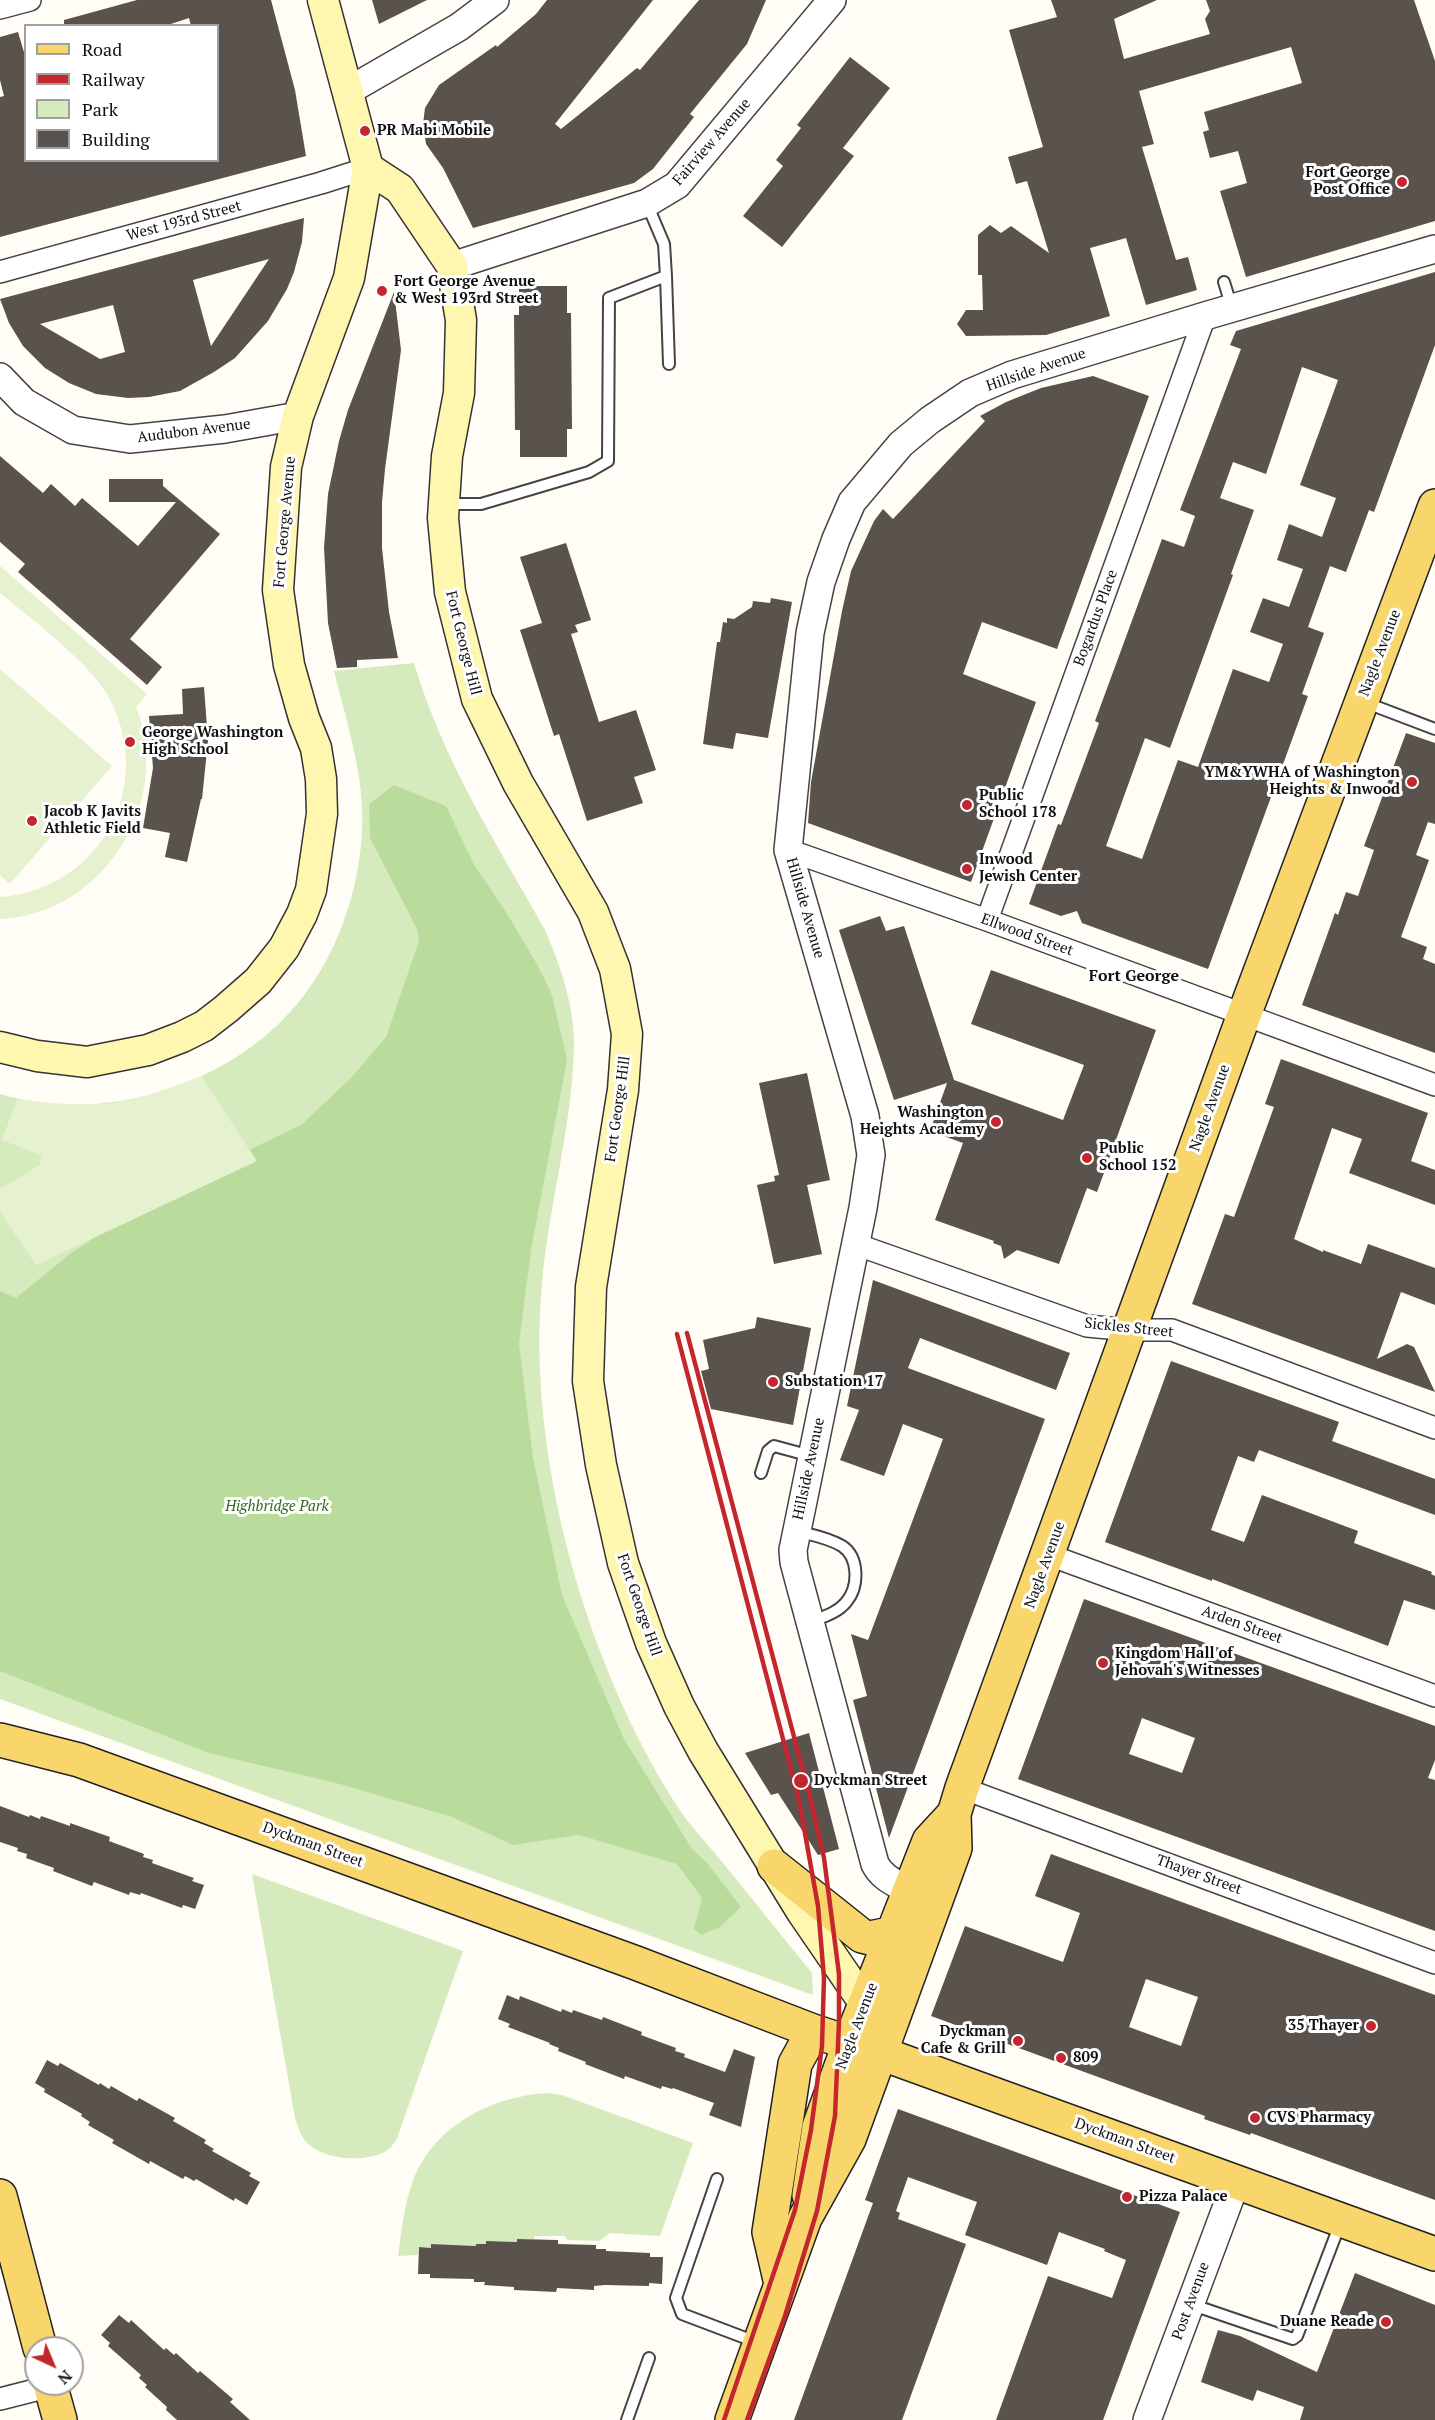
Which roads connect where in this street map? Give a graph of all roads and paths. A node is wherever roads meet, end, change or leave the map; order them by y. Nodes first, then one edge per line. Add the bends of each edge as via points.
1 (30, 0) edge
2 (323, 0) edge
3 (495, 0) edge
4 (831, 0) edge
5 (0, 8) edge
6 (348, 91) junction
7 (368, 168) junction
8 (647, 203) junction
9 (1435, 249) edge
10 (452, 266) junction
11 (0, 272) edge
12 (666, 276) junction
13 (1224, 282) dead end
14 (1233, 308) junction
15 (1205, 316) junction
16 (669, 363) dead end
17 (0, 377) edge
18 (298, 416) junction
19 (444, 504) junction
20 (1435, 506) edge
21 (1361, 701) junction
22 (1435, 729) edge
23 (788, 850) junction
24 (987, 920) junction
25 (1244, 1015) junction
26 (0, 1047) edge
27 (1435, 1085) edge
28 (855, 1244) junction
29 (1130, 1330) junction
30 (1435, 1428) edge
31 (812, 1456) junction
32 (761, 1473) dead end
33 (796, 1531) junction
34 (1049, 1555) junction
35 (810, 1622) junction
36 (1435, 1696) edge
37 (0, 1740) edge
38 (958, 1801) junction
39 (774, 1866) junction
40 (909, 1891) junction
41 (894, 1933) junction
42 (1435, 1963) edge
43 (865, 2004) junction
44 (813, 2031) junction
45 (850, 2042) junction
46 (880, 2053) junction
47 (717, 2179) dead end
48 (1236, 2182) junction
49 (0, 2196) edge
50 (805, 2218) junction
51 (1341, 2220) junction
52 (1435, 2254) edge
53 (781, 2284) junction
54 (1190, 2304) junction
55 (37, 2336) edge
56 (759, 2344) junction
57 (649, 2358) dead end
58 (24, 2392) edge
59 (53, 2396) edge
60 (0, 2399) edge
61 (60, 2420) edge
62 (627, 2420) edge
63 (732, 2420) edge
64 (1147, 2420) edge

1 - 5 street
2 - 6 main road
3 - 6 street via 459,27
4 - 8 street, Fairview Avenue via 676,185
6 - 7 main road
7 - 10 main road, Fort George Hill via 400,189
7 - 11 street, West 193rd Street
7 - 18 main road, Fort George Avenue via 349,278
8 - 10 street, Fairview Avenue
8 - 12 lane via 664,244
9 - 14 street, Hillside Avenue
10 - 19 main road, Fort George Hill via 461,320 459,393 447,456
12 - 16 lane
12 - 19 lane via 609,298 608,461 589,472 481,504
13 - 14 lane
14 - 15 street, Hillside Avenue
15 - 23 street, Hillside Avenue via 1012,375 970,393 901,444 852,502 822,582 810,633
15 - 24 street, Bogardus Place
17 - 18 street, Audubon Avenue via 24,402 73,430 130,439
18 - 26 main road, Fort George Avenue via 286,467 278,590 289,665 316,747 321,779 322,814 311,890 302,914 284,948 258,981 226,1010 182,1037 148,1050 87,1062
19 - 39 main road, Fort George Hill via 450,592 477,699 518,783 593,912 615,969 627,1034 623,1090 591,1287 588,1382 623,1563 651,1643 679,1706
20 - 21 main road, Nagle Avenue
21 - 22 lane
21 - 25 main road, Nagle Avenue
23 - 24 street, Ellwood Street
23 - 28 street, Hillside Avenue via 865,1116 871,1155
24 - 25 street, Ellwood Street
25 - 27 street, Ellwood Street
25 - 29 main road, Nagle Avenue
28 - 29 street, Sickles Street via 1087,1326
28 - 31 street, Hillside Avenue
29 - 30 street, Sickles Street via 1172,1330
29 - 34 main road, Nagle Avenue
31 - 32 lane via 774,1446 768,1451
31 - 33 street, Hillside Avenue
33 - 35 street, Hillside Avenue via 794,1562
33 - 35 lane via 842,1546 855,1563 855,1581 847,1602 833,1613
34 - 36 street, Arden Street
34 - 38 main road, Nagle Avenue
35 - 40 street, Hillside Avenue via 875,1864 879,1872
37 - 44 main road, Dyckman Street via 79,1760
38 - 40 main road, Nagle Avenue via 929,1841
38 - 42 street, Thayer Street
38 - 46 main road, Nagle Avenue via 955,1848
39 - 41 main road via 862,1936
39 - 43 main road, Fort George Hill
40 - 41 main road, Nagle Avenue
41 - 43 main road, Nagle Avenue
43 - 45 main road, Nagle Avenue
43 - 46 main road, Fort George Hill
44 - 45 main road, Dyckman Street
44 - 53 main road via 795,2064 769,2232
45 - 46 main road, Dyckman Street
45 - 50 main road, Nagle Avenue via 819,2127
46 - 48 main road, Dyckman Street
46 - 50 main road, Nagle Avenue via 849,2139
47 - 56 lane via 676,2298 682,2314
48 - 51 main road, Dyckman Street
48 - 54 street, Post Avenue
49 - 55 main road
50 - 53 main road, Nagle Avenue
51 - 52 main road, Dyckman Street
51 - 54 lane via 1293,2339
53 - 56 main road, Nagle Avenue
54 - 64 street, Post Avenue
56 - 63 main road, Nagle Avenue
57 - 62 lane
58 - 60 street
59 - 61 main road

